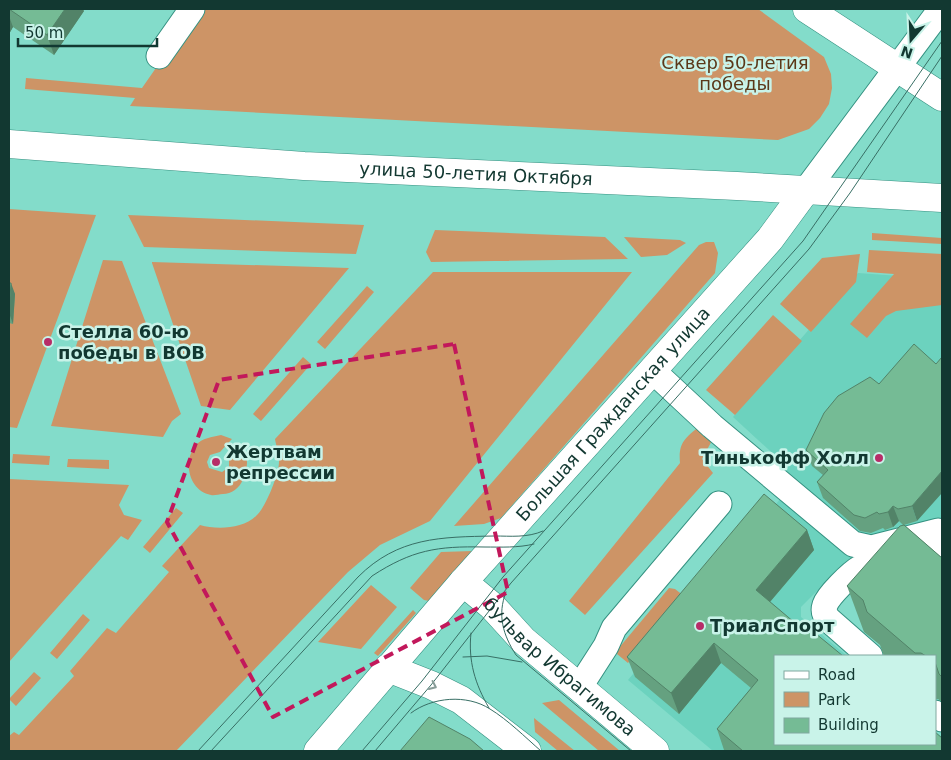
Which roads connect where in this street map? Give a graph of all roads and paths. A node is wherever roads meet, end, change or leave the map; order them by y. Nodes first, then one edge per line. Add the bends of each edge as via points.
1 (192, 9) edge
2 (807, 9) edge
3 (937, 16) edge
4 (158, 56) dead end
5 (898, 68) junction
6 (939, 88) edge
7 (9, 144) edge
8 (806, 190) junction
9 (942, 198) edge
10 (652, 371) junction
11 (719, 504) dead end
12 (940, 541) edge
13 (463, 582) junction
14 (869, 655) edge
15 (388, 668) junction
16 (580, 688) junction
17 (318, 751) edge
18 (527, 751) edge
19 (655, 751) edge

1 - 4 street
2 - 5 main road
3 - 5 street, Большая Гражданская улица
5 - 6 main road
5 - 8 street, Большая Гражданская улица
7 - 8 main road, улица 50-летия Октября via 304,166
8 - 9 main road, улица 50-летия Октября
8 - 10 main road, Большая Гражданская улица via 770,239
10 - 12 street via 712,426 853,544 872,548
10 - 13 main road, Большая Гражданская улица
11 - 16 street via 614,628
12 - 14 street via 852,572 826,603 828,620
13 - 15 main road, Большая Гражданская улица
13 - 16 main road, бульвар Ибрагимова via 492,606 523,640
15 - 17 main road, Большая Гражданская улица
15 -> 18 main road via 461,700
16 - 19 main road, бульвар Ибрагимова

